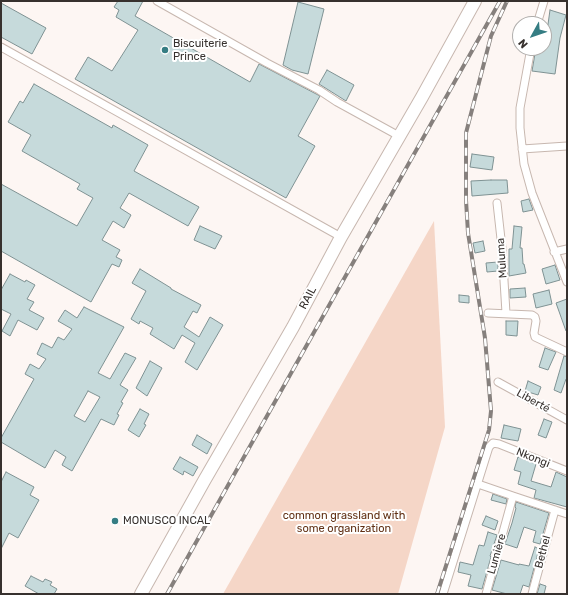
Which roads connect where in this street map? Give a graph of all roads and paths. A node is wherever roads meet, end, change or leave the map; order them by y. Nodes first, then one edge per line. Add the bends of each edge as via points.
1 (157, 1) edge
2 (475, 1) edge
3 (544, 1) edge
4 (539, 16) edge
5 (1, 47) edge
6 (530, 56) edge
7 (399, 136) junction
8 (567, 146) edge
9 (522, 149) junction
10 (497, 203) dead end
11 (340, 237) junction
12 (567, 249) edge
13 (554, 252) junction
14 (567, 282) edge
15 (506, 312) junction
16 (488, 313) dead end
17 (567, 352) edge
18 (498, 382) dead end
19 (567, 420) edge
20 (567, 471) edge
21 (478, 484) junction
22 (513, 496) junction
23 (555, 510) junction
24 (567, 514) edge
25 (141, 594) edge
26 (443, 594) edge
27 (486, 594) edge
28 (532, 594) edge

1 - 7 street
2 - 7 main road, RAIL
3 - 4 street
5 - 11 street
6 - 9 street via 520,108
7 - 11 main road, RAIL
8 - 9 street
9 - 13 street via 532,193
10 - 15 street, Muluma
11 - 25 main road, RAIL via 293,327
12 - 13 street
13 - 14 street
15 - 16 street
15 - 17 street via 532,314 536,317 535,337
18 - 19 street, Liberté
20 - 21 street, Nkongi via 499,444 493,444 489,448
21 - 22 street
21 - 26 street
22 - 23 street
22 - 27 street, Lumière
23 - 24 street
23 - 28 street, Bethel

